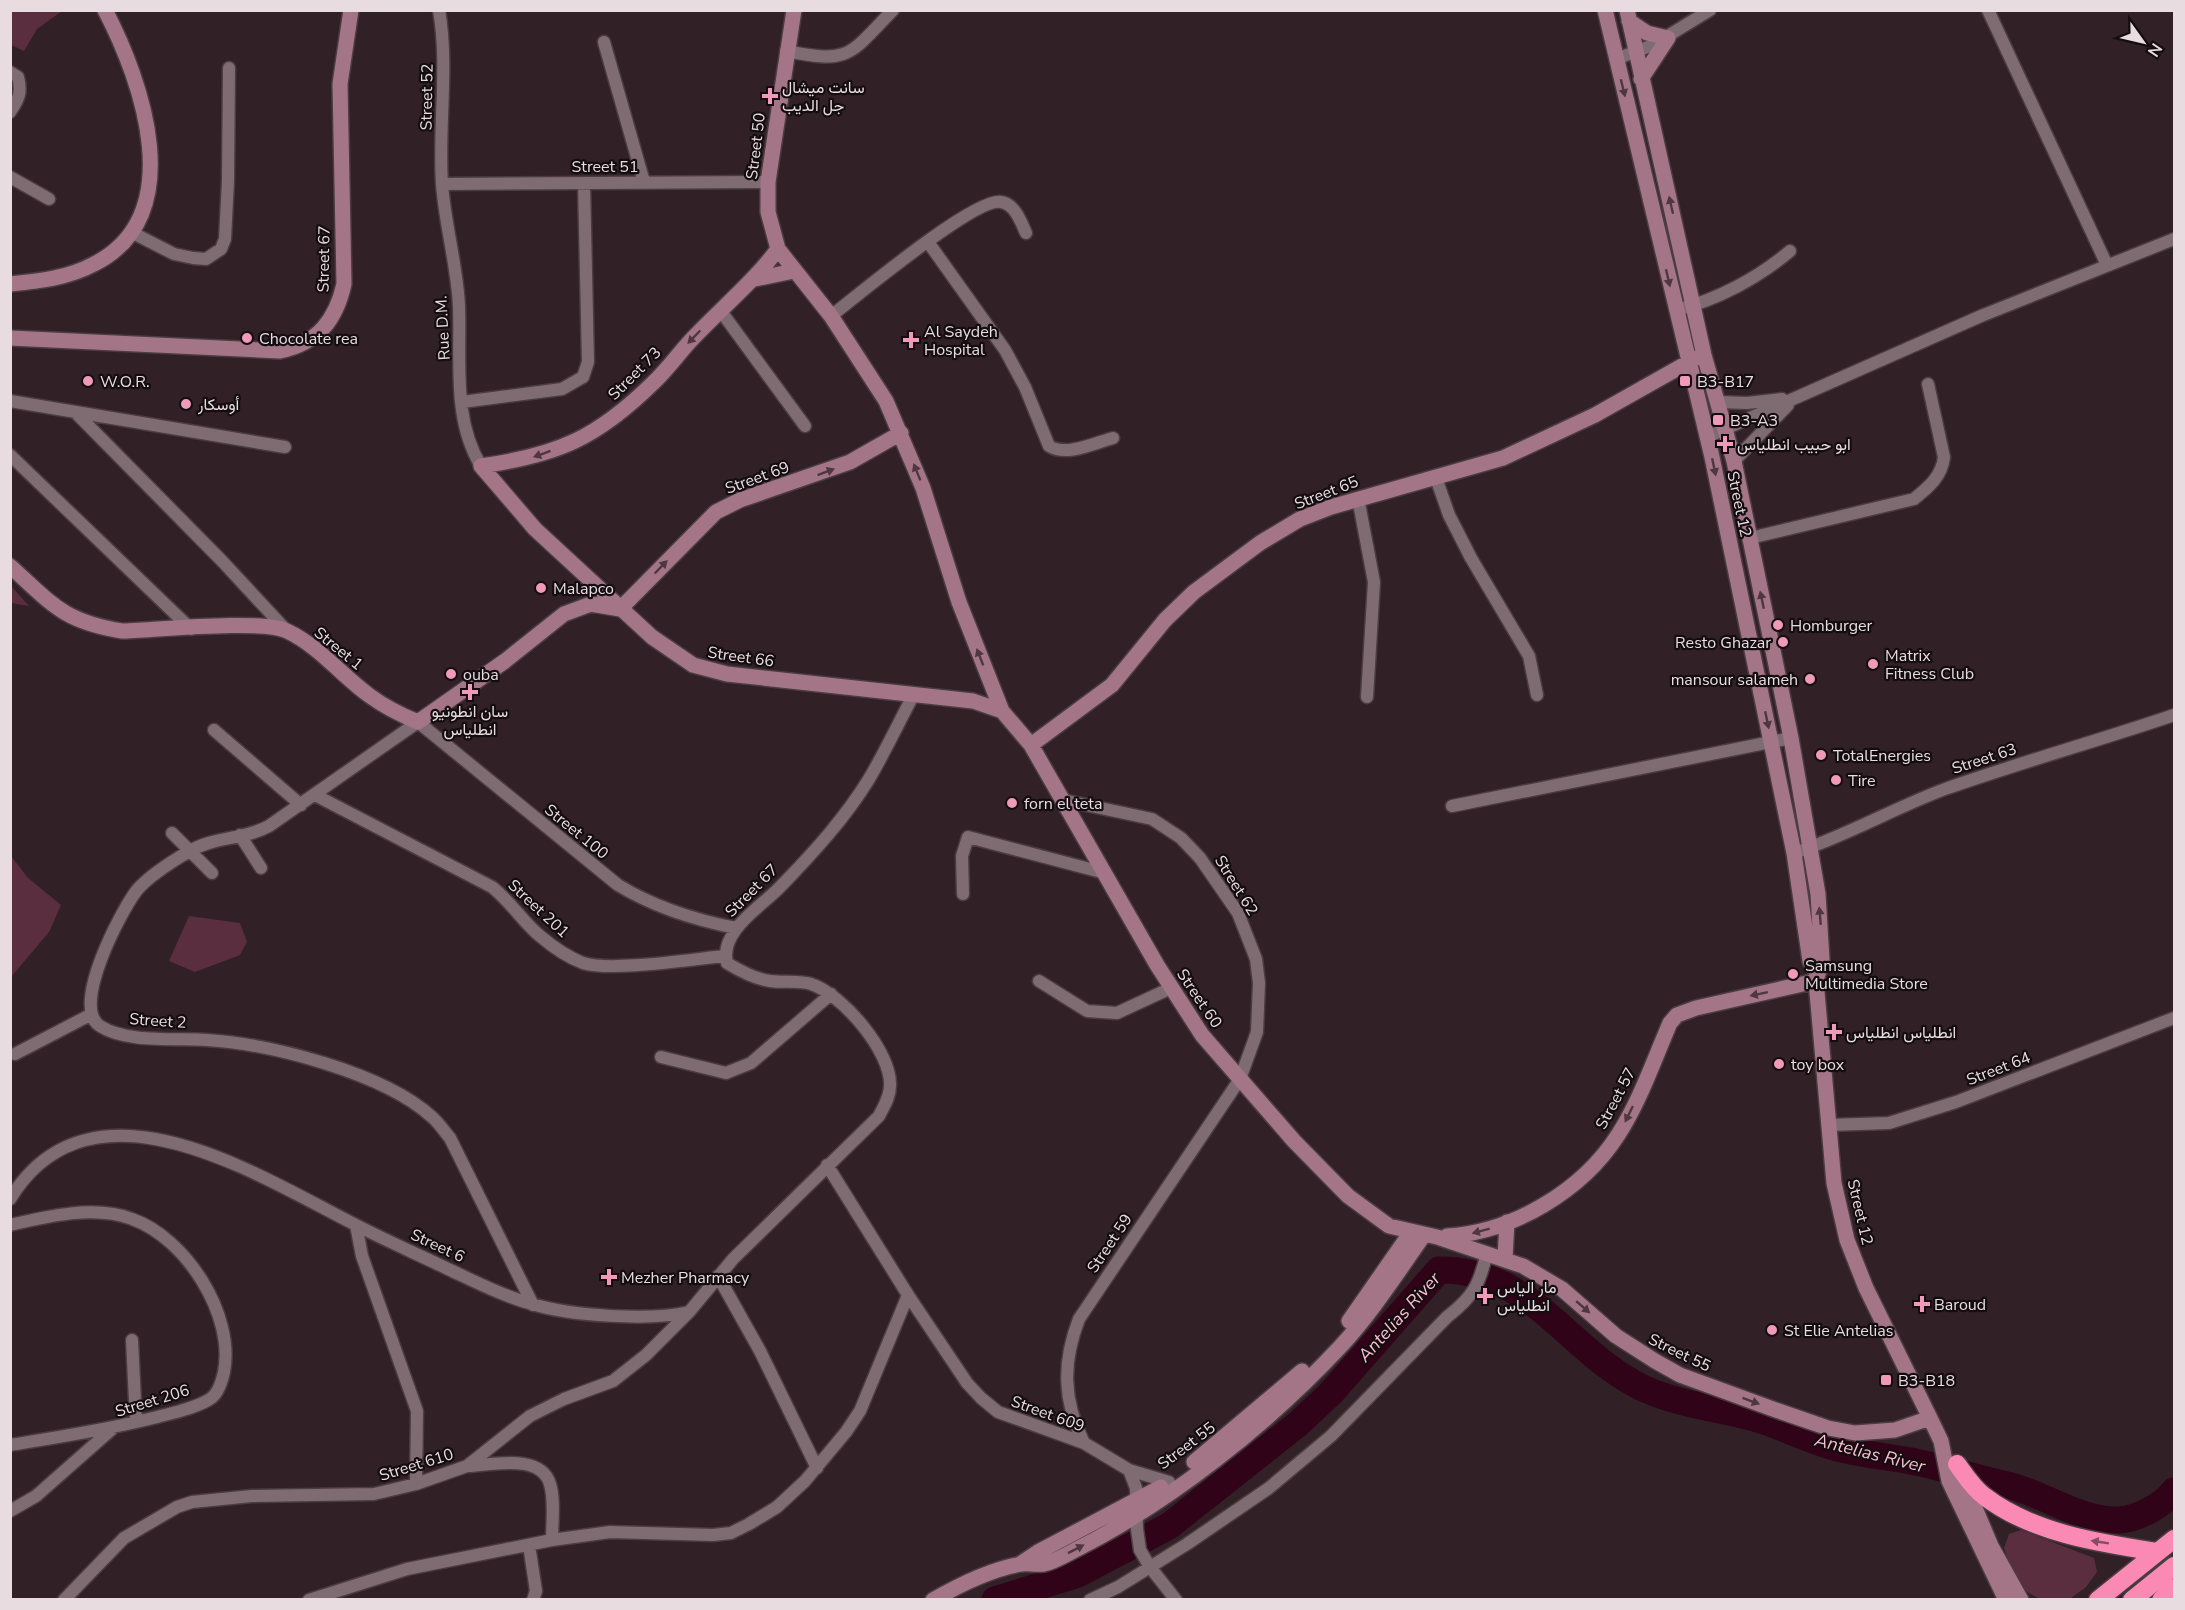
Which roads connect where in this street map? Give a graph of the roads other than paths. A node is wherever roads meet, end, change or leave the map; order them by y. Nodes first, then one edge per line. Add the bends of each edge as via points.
1 (105, 10) edge
2 (351, 10) edge
3 (439, 10) edge
4 (794, 10) edge
5 (893, 10) edge
6 (1605, 10) edge
7 (1710, 10) edge
8 (1988, 10) edge
9 (1628, 16) edge
10 (1668, 38) junction
11 (604, 42) dead end
12 (786, 51) junction
13 (1636, 53) junction
14 (1616, 59) junction
15 (229, 68) dead end
16 (10, 72) edge
17 (1641, 79) junction
18 (10, 112) edge
19 (10, 177) edge
20 (644, 182) junction
21 (768, 182) junction
22 (584, 183) junction
23 (442, 184) junction
24 (49, 199) dead end
25 (131, 232) junction
26 (1026, 233) dead end
27 (2175, 239) edge
28 (928, 242) junction
29 (778, 249) junction
30 (1790, 251) dead end
31 (2107, 265) junction
32 (794, 272) junction
33 (755, 279) junction
34 (10, 284) edge
35 (1694, 306) junction
36 (720, 310) junction
37 (1676, 310) junction
38 (831, 316) junction
39 (10, 338) edge
40 (1704, 355) junction
41 (1689, 362) junction
42 (1928, 384) dead end
43 (1796, 398) junction
44 (10, 401) edge
45 (462, 402) junction
46 (1719, 402) junction
47 (75, 412) junction
48 (805, 426) dead end
49 (1726, 430) junction
50 (901, 433) junction
51 (1707, 437) junction
52 (1113, 438) dead end
53 (285, 447) dead end
54 (10, 455) edge
55 (1734, 461) junction
56 (481, 466) junction
57 (1436, 478) junction
58 (1358, 498) junction
59 (1750, 538) junction
60 (10, 566) edge
61 (620, 609) junction
62 (191, 629) junction
63 (286, 631) junction
64 (914, 694) junction
65 (1537, 695) dead end
66 (1367, 697) dead end
67 (1002, 711) junction
68 (2175, 715) edge
69 (418, 722) junction
70 (214, 730) dead end
71 (1791, 738) junction
72 (1771, 742) junction
73 (1031, 745) junction
74 (315, 795) junction
75 (1063, 800) junction
76 (301, 805) junction
77 (1452, 806) dead end
78 (172, 833) dead end
79 (240, 836) junction
80 (1810, 847) junction
81 (190, 850) junction
82 (1794, 853) junction
83 (261, 868) dead end
84 (212, 873) dead end
85 (1105, 873) junction
86 (963, 894) dead end
87 (736, 928) junction
88 (726, 956) junction
89 (1816, 977) junction
90 (1039, 981) dead end
91 (1171, 988) junction
92 (831, 994) junction
93 (90, 1015) junction
94 (2175, 1018) edge
95 (15, 1054) dead end
96 (661, 1057) dead end
97 (1240, 1078) junction
98 (1829, 1125) junction
99 (827, 1166) junction
100 (10, 1199) edge
101 (1507, 1222) junction
102 (10, 1225) edge
103 (356, 1225) junction
104 (1424, 1235) junction
105 (1505, 1258) junction
106 (1486, 1259) junction
107 (718, 1276) junction
108 (908, 1295) junction
109 (533, 1305) junction
110 (690, 1311) junction
111 (132, 1340) dead end
112 (1930, 1418) junction
113 (136, 1422) junction
114 (112, 1429) junction
115 (1084, 1443) junction
116 (10, 1445) edge
117 (1950, 1465) junction
118 (467, 1466) junction
119 (817, 1468) junction
120 (1129, 1470) junction
121 (1169, 1482) junction
122 (416, 1484) junction
123 (1971, 1488) junction
124 (10, 1511) edge
125 (1136, 1516) junction
126 (2175, 1539) edge
127 (552, 1540) junction
128 (529, 1545) junction
129 (2157, 1551) junction
130 (2175, 1566) edge
131 (1150, 1568) junction
132 (2175, 1588) edge
133 (64, 1599) edge
134 (309, 1599) edge
135 (533, 1599) edge
136 (933, 1599) edge
137 (1090, 1599) edge
138 (1176, 1599) edge
139 (2006, 1599) edge
140 (2021, 1599) edge
141 (2098, 1599) edge
142 (2132, 1599) edge
143 (2161, 1599) edge

1 - 25 street via 131,66 149,139 148,193
2 - 39 street, Street 67 via 340,84 344,284 340,302 321,332 296,348 280,351
3 - 23 street, Street 52 via 444,42
4 - 12 street, Street 50
5 - 12 street via 844,55 821,58
6 - 14 street, Street 12
7 - 10 street
8 - 31 street
9 - 10 street via 1647,33
9 - 13 street, Street 12
10 - 13 street
10 - 17 street
11 - 20 street
12 - 21 street, Street 50
13 - 14 street
13 - 17 street, Street 12
14 -> 37 street, Street 12
15 - 25 street via 228,181 221,249 206,259 193,258 174,254
16 - 18 street via 18,77 21,96
35 -> 17 street, Street 12
19 - 24 street
20 - 21 street, Street 51
20 - 22 street, Street 51
21 - 29 street, Street 50 via 768,212
22 - 23 street, Street 51
22 - 45 street via 588,362 583,377 562,389
23 - 45 street, Rue D.M. via 458,303
25 - 34 street via 97,263 74,273
26 - 28 street via 1012,207 994,201
27 - 31 street
28 - 38 street
28 - 52 street via 1005,350 1049,446 1069,450
29 - 32 street, Street 50
29 - 33 street, Street 73
30 - 35 street via 1766,271
31 - 43 street
32 - 33 street
32 - 38 street, Street 50
33 - 36 street, Street 73
35 - 37 street
35 - 40 street, Street 12
36 - 48 street
36 -> 56 street, Street 73 via 619,415 577,441 530,459
37 - 41 street, Street 12
38 - 50 street, Street 50 via 873,379
40 - 41 street, Street 65
40 - 46 street, Street 12
41 - 51 street, Street 12
41 - 57 street, Street 65 via 1541,442 1495,461
42 - 59 street via 1944,457 1943,468 1926,489 1914,499
43 - 46 street
43 - 49 street
43 - 55 street
44 - 47 street
45 - 56 street, Rue D.M. via 470,448
46 - 49 street, Street 12
47 - 53 street
47 - 63 street
49 - 51 street
49 - 55 street, Street 12
61 -> 50 street, Street 69 via 716,512 842,465
67 -> 50 street, Street 50 via 959,602
51 -> 72 street, Street 12
54 - 62 street
55 - 59 street, Street 12
56 - 61 street, Street 66 via 535,529
57 - 58 street, Street 65
57 - 65 street via 1471,558 1528,656
58 - 66 street via 1374,582
58 - 73 street, Street 65 via 1300,519 1213,576 1165,620 1112,685
71 -> 59 street, Street 12
60 - 62 street, Street 1 via 62,613 77,621 122,631
61 - 64 street, Street 66 via 669,650 702,670
61 - 69 street via 591,604 564,614
62 - 63 street, Street 1 via 250,626
63 - 69 street, Street 1 via 369,696
64 - 67 street, Street 66 via 973,701
64 - 87 street, Street 67 via 869,779 832,832
67 - 73 street, Street 60
68 - 80 street, Street 63 via 1944,790
69 - 74 street
69 - 87 street, Street 100 via 618,885 670,910
70 - 76 street
71 - 72 street
71 - 80 street, Street 12
72 - 77 street
72 - 82 street, Street 12
73 - 75 street, Street 60
74 - 76 street
74 - 88 street, Street 201 via 492,887 538,934 567,956 585,963 635,964
75 - 85 street, Street 60
75 - 97 street, Street 62 via 1158,822 1200,858 1238,913 1256,959 1260,1008 1254,1040
76 - 79 street via 258,832
78 - 81 street
79 - 81 street via 221,838
79 - 83 street
80 - 82 street, Street 63
89 -> 80 street, Street 12 via 1822,946
81 - 84 street
81 - 93 street via 138,889 124,910 96,973
82 - 89 street, Street 12 via 1810,961
85 - 86 street via 968,837 962,856
85 - 91 street, Street 60
87 - 88 street, Street 67
88 - 92 street via 728,963 741,972 768,981 809,983
89 - 98 street, Street 12
89 -> 101 street, Street 57 via 1677,1015 1624,1125 1606,1151 1562,1193
90 - 91 street via 1087,1011 1117,1013
91 - 97 street, Street 60 via 1202,1035
92 - 96 street via 751,1063 726,1073
92 - 99 street via 882,1053 890,1086 879,1116
93 - 95 street
93 - 109 street, Street 2 via 96,1024 111,1032 136,1038 248,1044 341,1070 392,1090 432,1117 450,1138
94 - 98 street, Street 64 via 1956,1102 1889,1123
97 - 104 street, Street 60 via 1348,1196 1389,1226
97 - 115 street, Street 59 via 1079,1319 1069,1350 1066,1382 1068,1403
98 - 112 street, Street 12 via 1834,1183 1847,1240 1866,1288
99 - 107 street
99 - 108 street, Street 609
100 - 103 street, Street 6 via 39,1163 72,1145 126,1135 182,1144 213,1154
101 -> 104 street, Street 57 via 1461,1235
101 - 105 street
102 - 113 street, Street 206 via 94,1213 131,1218 167,1239 191,1264 220,1316 226,1360 222,1382 212,1398
103 - 109 street, Street 6
103 - 122 street via 362,1256 417,1411
104 - 106 street, Street 55
104 - 121 street, Street 55 via 1309,1366
104 - 125 street via 1341,1346 1307,1381 1232,1447
105 - 106 street, Street 55
105 -> 112 street, Street 55 via 1562,1289 1642,1354 1719,1390 1856,1433 1895,1430
106 - 131 street via 1468,1301 1331,1436 1269,1488
107 - 110 street
107 - 119 street
108 - 115 street, Street 609 via 967,1383 998,1413
108 - 119 street via 860,1411
109 - 110 street, Street 6 via 592,1314 672,1316
110 - 118 street, Street 610 via 613,1381 530,1416
111 - 113 street
112 - 117 street, Street 12
113 - 114 street, Street 206
114 - 116 street, Street 206
114 - 124 street via 36,1496
115 - 120 street, Street 609
117 - 123 highway
117 - 139 street, Street 12
118 - 122 street, Street 610
118 - 127 street via 530,1464 545,1473 551,1485
119 - 127 street via 777,1507 731,1533 610,1532
120 - 121 street, Street 609
120 - 125 street via 1135,1479
121 - 125 street, Street 55
122 - 133 street, Street 610 via 374,1494 252,1496 177,1507 123,1538
129 -> 123 highway via 2089,1540 2047,1527 2010,1512
123 - 140 street via 1991,1546
125 - 131 street via 1140,1550
125 - 136 street, Street 55 via 1038,1552 1020,1564
126 - 129 highway
127 - 128 street
128 - 134 street via 407,1569
128 - 135 street via 536,1592
129 - 141 highway
130 - 142 highway
131 - 137 street
131 - 138 street
132 - 143 highway

